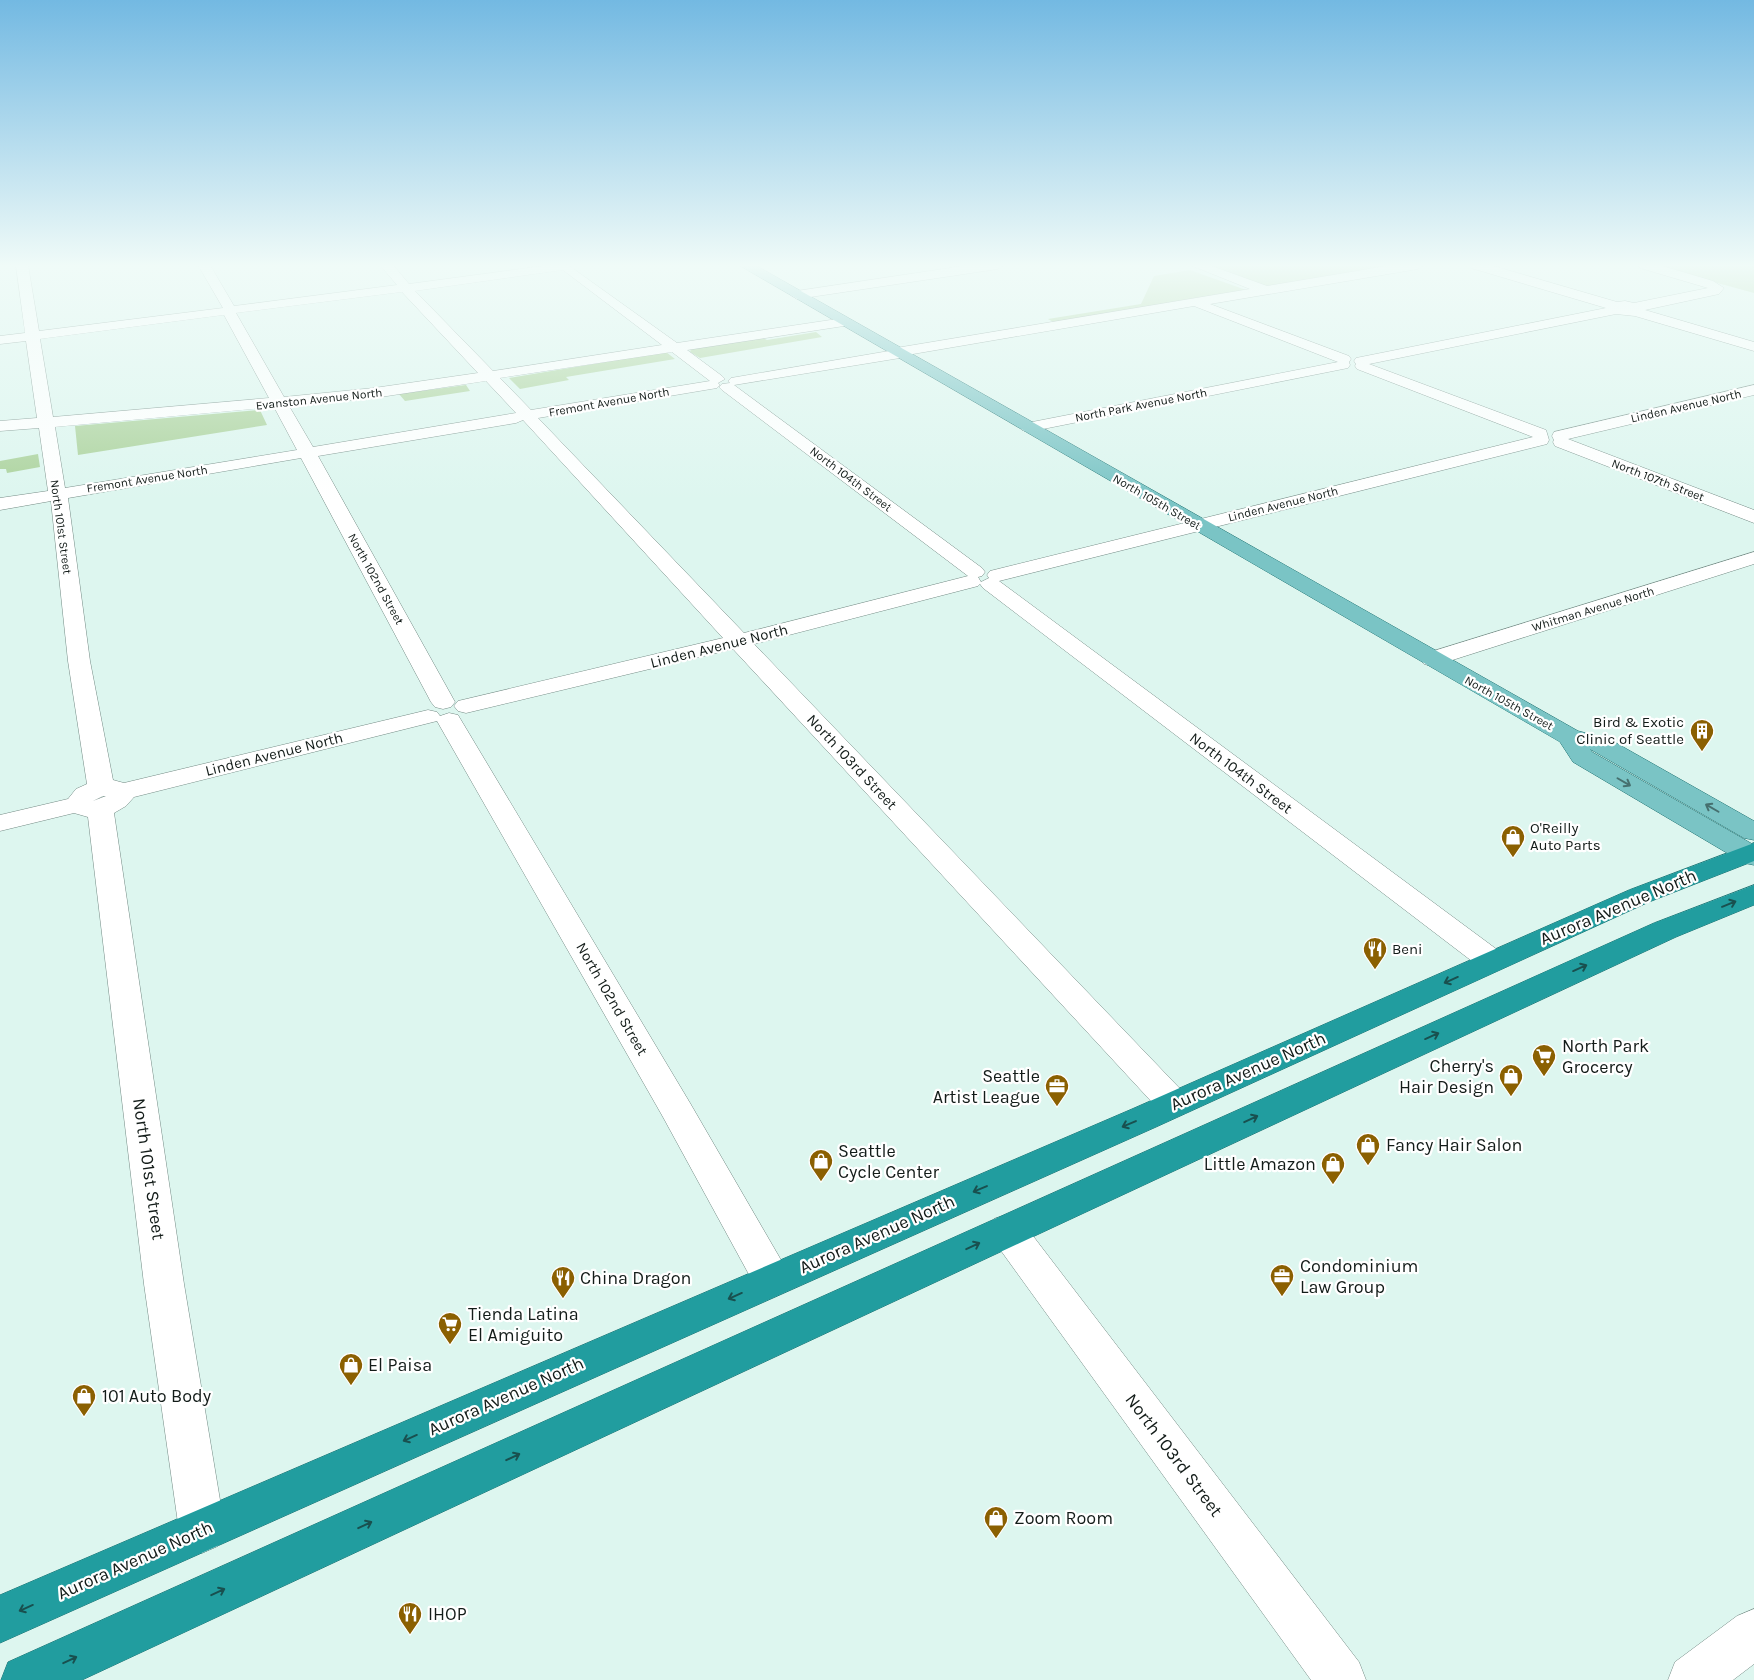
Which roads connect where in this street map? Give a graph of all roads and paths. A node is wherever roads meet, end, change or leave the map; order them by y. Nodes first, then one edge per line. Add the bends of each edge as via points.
1 (35, 343) edge
2 (248, 343) edge
3 (457, 343) edge
4 (669, 343) edge
5 (698, 343) edge
6 (881, 343) edge
7 (954, 343) edge
8 (1298, 343) edge
9 (1455, 343) edge
10 (674, 347) junction
11 (898, 353) junction
12 (1343, 362) junction
13 (1362, 364) junction
14 (489, 377) junction
15 (723, 383) junction
16 (1754, 390) edge
17 (280, 403) junction
18 (527, 416) junction
19 (45, 421) junction
20 (0, 426) edge
21 (1028, 427) junction
22 (1540, 437) junction
23 (1561, 439) junction
24 (307, 453) junction
25 (58, 494) junction
26 (0, 504) edge
27 (1754, 517) edge
28 (1197, 525) junction
29 (1754, 558) edge
30 (983, 578) junction
31 (739, 641) junction
32 (1432, 659) junction
33 (446, 711) junction
34 (100, 798) junction
35 (0, 823) edge
36 (1753, 848) edge
37 (1754, 894) edge
38 (1492, 961) junction
39 (1174, 1104) junction
40 (1007, 1230) junction
41 (772, 1280) junction
42 (202, 1530) junction
43 (0, 1619) edge
44 (1754, 1633) edge
45 (26, 1680) edge
46 (1342, 1680) edge
47 (1692, 1680) edge

1 - 19 street, North 101st Street
2 - 17 street, North 102nd Street
3 - 14 street, North 103rd Street
4 - 10 street, North 104th Street
5 - 10 street, Evanston Avenue North
6 - 11 main road, North 105th Street
7 - 11 street, Fremont Avenue North
8 - 12 street
9 - 13 street
10 - 14 street, Evanston Avenue North
10 - 15 street, North 104th Street
11 - 15 street, Fremont Avenue North
11 - 21 main road, North 105th Street
12 - 13 street
12 - 21 street, North Park Avenue North
13 - 22 street
14 - 17 street, Evanston Avenue North
14 - 18 street, North 103rd Street
15 - 18 street, Fremont Avenue North
15 - 30 street, North 104th Street
16 - 23 street, Linden Avenue North
17 - 19 street, Evanston Avenue North
17 - 24 street, North 102nd Street
18 - 24 street, Fremont Avenue North
18 - 31 street, North 103rd Street
19 - 20 street, Evanston Avenue North
19 - 25 street, North 101st Street
21 - 28 main road, North 105th Street
22 - 23 street
22 - 28 street, Linden Avenue North
23 - 27 street, North 107th Street
24 - 25 street, Fremont Avenue North
24 - 33 street, North 102nd Street
25 - 26 street, Fremont Avenue North
25 - 34 street, North 101st Street
28 - 30 street, Linden Avenue North
28 - 32 main road, North 105th Street
29 - 32 street, Whitman Avenue North
30 - 31 street, Linden Avenue North
30 - 38 street, North 104th Street
31 - 33 street, Linden Avenue North
31 - 39 street, North 103rd Street
32 - 36 main road, North 105th Street via 1570,737 1582,757
33 - 34 street, Linden Avenue North
33 - 41 street, North 102nd Street
34 - 35 street, Linden Avenue North
34 - 42 street, North 101st Street via 164,1284
36 - 38 highway, Aurora Avenue North
40 -> 37 highway via 1656,934
38 -> 39 highway, Aurora Avenue North
39 -> 41 highway, Aurora Avenue North
45 -> 40 highway
40 - 46 street, North 103rd Street
41 -> 42 highway, Aurora Avenue North
42 -> 43 highway, Aurora Avenue North
44 - 47 street

